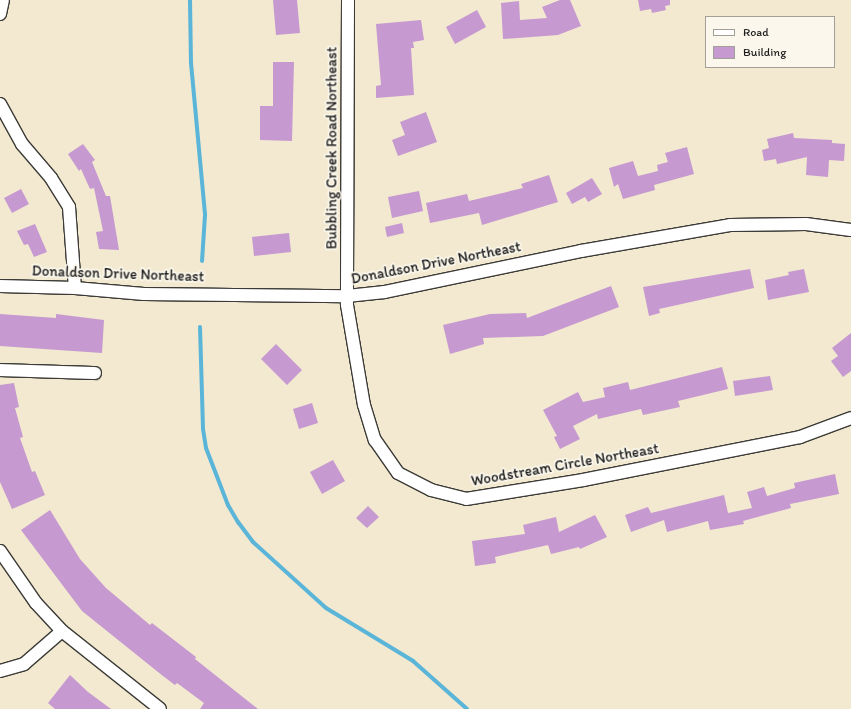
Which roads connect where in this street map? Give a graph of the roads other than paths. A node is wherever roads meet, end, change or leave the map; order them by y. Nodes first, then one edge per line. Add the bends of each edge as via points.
1 (3, 0) edge
2 (348, 0) edge
3 (0, 14) edge
4 (0, 104) edge
5 (851, 230) edge
6 (0, 286) edge
7 (75, 288) junction
8 (347, 296) junction
9 (0, 370) edge
10 (95, 373) dead end
11 (851, 418) edge
12 (0, 551) edge
13 (62, 631) junction
14 (0, 671) edge
15 (160, 709) edge

1 - 3 street
2 - 8 street, Bubbling Creek Road Northeast
4 - 7 street via 22,144 51,178 70,207
5 - 8 street, Donaldson Drive Northeast via 806,224 730,225 581,251 385,292
6 - 7 street, Donaldson Drive Northeast
7 - 8 street, Donaldson Drive Northeast via 144,294
8 - 11 street, Woodstream Circle Northeast via 364,405 376,440 398,473 431,490 466,499 583,480 800,437
9 - 10 street
12 - 13 street via 36,603
13 - 14 street via 24,664
13 - 15 street

